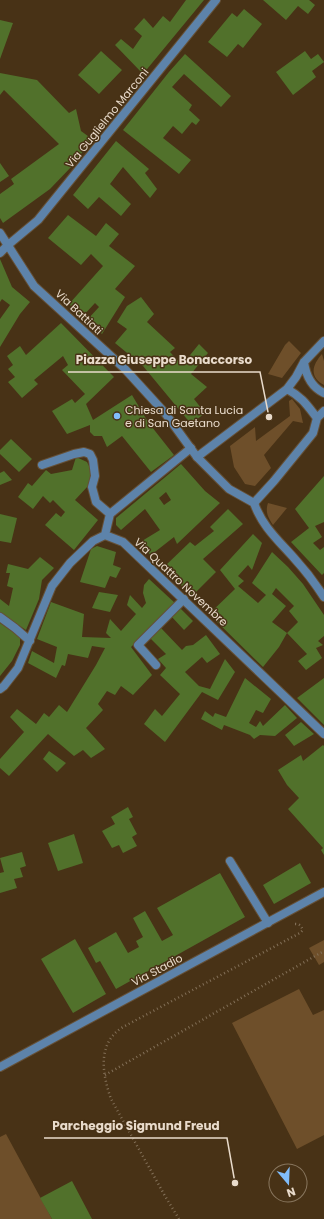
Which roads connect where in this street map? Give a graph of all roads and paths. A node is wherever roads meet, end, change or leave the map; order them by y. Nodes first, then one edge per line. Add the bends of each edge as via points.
1 (216, 0) edge
2 (0, 233) edge
3 (8, 245) junction
4 (0, 253) edge
5 (324, 340) edge
6 (304, 362) junction
7 (287, 389) junction
8 (324, 393) edge
9 (324, 411) edge
10 (317, 418) junction
11 (191, 448) junction
12 (198, 457) junction
13 (42, 465) dead end
14 (254, 503) junction
15 (110, 514) junction
16 (105, 535) junction
17 (324, 597) edge
18 (184, 599) junction
19 (0, 617) edge
20 (30, 641) junction
21 (156, 665) dead end
22 (0, 688) edge
23 (324, 734) edge
24 (230, 861) dead end
25 (324, 892) edge
26 (268, 923) junction
27 (292, 924) dead end
28 (324, 951) edge
29 (0, 1067) edge
30 (105, 1075) junction
31 (179, 1219) edge

1 - 3 street, Via Guglielmo Marconi via 38,220
2 - 3 street, Via Battiati
3 - 4 street, Via Guglielmo Marconi
3 - 11 street, Via Battiati via 34,286 124,368 165,413
5 - 6 street
6 - 7 street
6 - 8 street via 311,383
7 - 10 street via 305,401
7 - 12 street
9 - 10 street
10 - 14 street via 312,433
11 - 12 street, Via Battiati
11 - 15 street
12 - 14 street, Via Battiati via 229,489
13 - 15 street via 74,454 90,454 95,476 92,488 96,502
14 - 17 street via 258,516 268,531
15 - 16 street
16 - 18 street, Via Quattro Novembre via 123,542
16 - 20 street via 93,541 70,563 52,586
18 - 21 street via 138,645
18 - 23 street, Via Quattro Novembre
19 - 20 street
20 - 22 street via 18,668
24 - 26 street
25 - 26 street, Via Stadio
26 - 29 street, Via Stadio
27 - 30 path via 298,924 303,930 115,1032 106,1048
28 - 30 path
30 - 31 path via 111,1098

